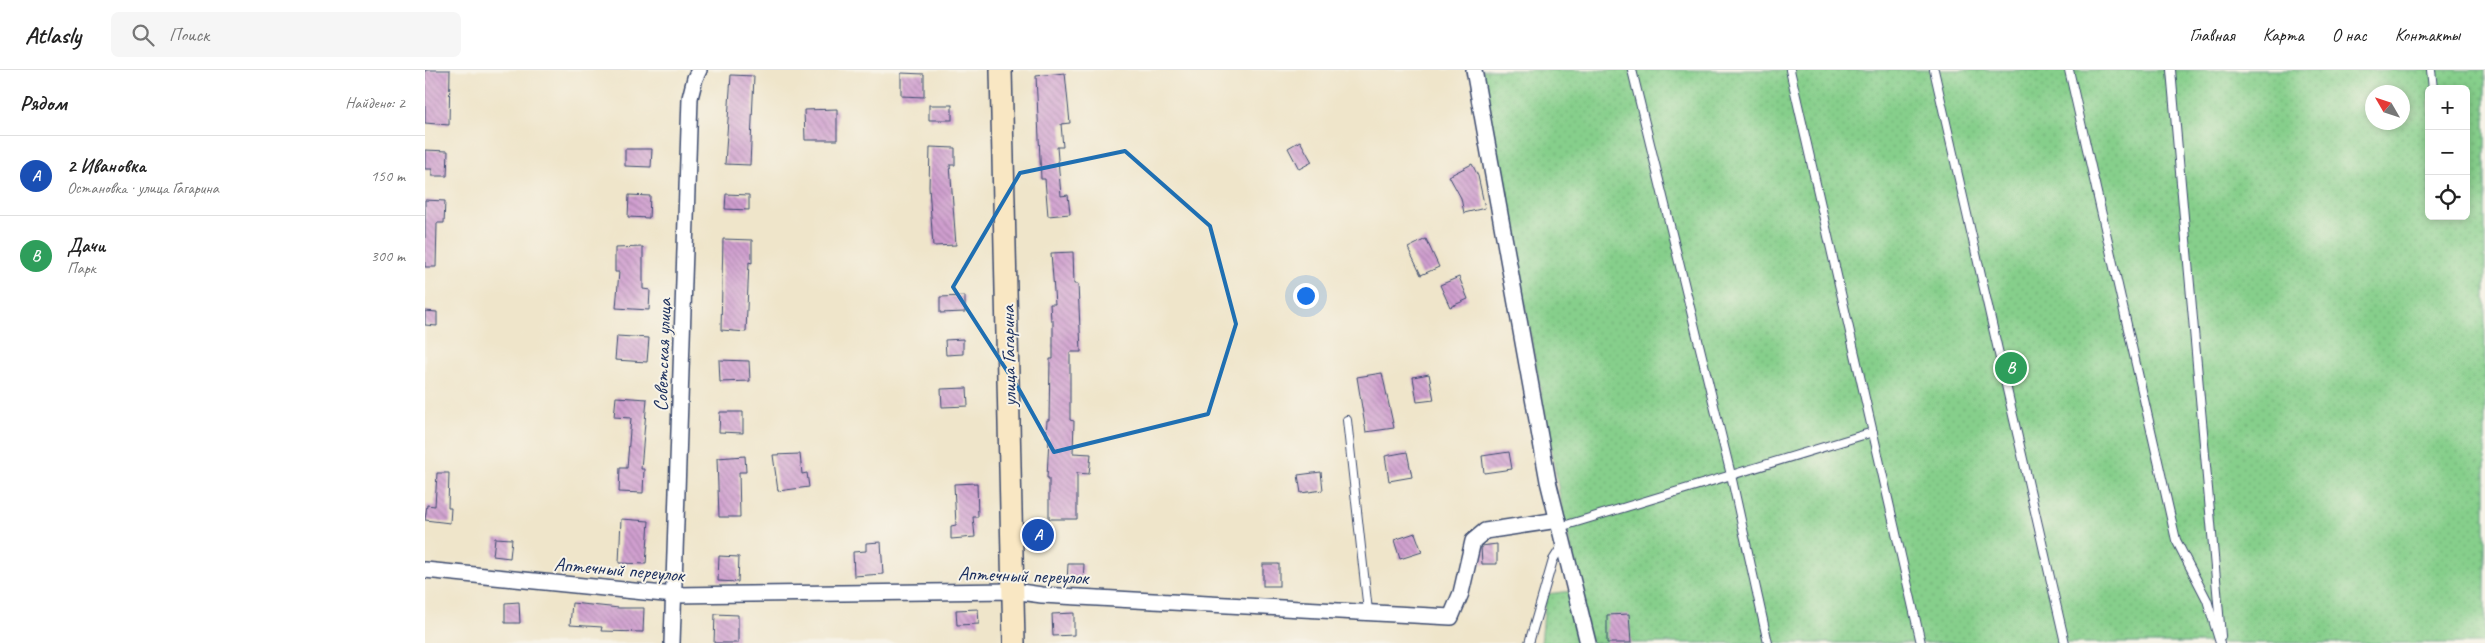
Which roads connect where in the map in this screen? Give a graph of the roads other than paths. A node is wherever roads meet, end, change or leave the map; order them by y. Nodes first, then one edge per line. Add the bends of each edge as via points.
1 (699, 70) edge
2 (1001, 70) edge
3 (1474, 70) edge
4 (1632, 70) edge
5 (1790, 70) edge
6 (1933, 70) edge
7 (2069, 70) edge
8 (2171, 70) edge
9 (2431, 70) edge
10 (2433, 85) edge
11 (1347, 420) dead end
12 (1873, 432) junction
13 (1731, 475) junction
14 (1559, 523) junction
15 (1564, 543) junction
16 (425, 570) edge
17 (1013, 591) junction
18 (674, 595) junction
19 (1368, 611) junction
20 (673, 643) edge
21 (1015, 643) edge
22 (1529, 643) edge
23 (1588, 643) edge
24 (1768, 643) edge
25 (1921, 643) edge
26 (2065, 643) edge
27 (2221, 643) edge

1 - 18 street, Советская улица via 690,98
2 - 17 street, улица Гагарина
3 - 14 street via 1548,481
4 - 13 lane
5 - 12 lane
6 - 26 lane
7 - 27 lane via 2176,540 2207,600
8 - 27 lane
9 - 10 lane
11 - 19 lane
12 - 13 lane
12 - 25 lane
13 - 14 lane
13 - 24 lane
14 - 15 street
14 - 19 street, Аптечный переулок via 1485,531 1473,541 1461,593 1451,617
15 - 22 lane via 1553,560
15 - 23 street
16 - 18 street, Аптечный переулок
17 - 18 street, Аптечный переулок
17 - 19 street, Аптечный переулок
17 - 21 street, улица Гагарина
18 - 20 street, Советская улица

